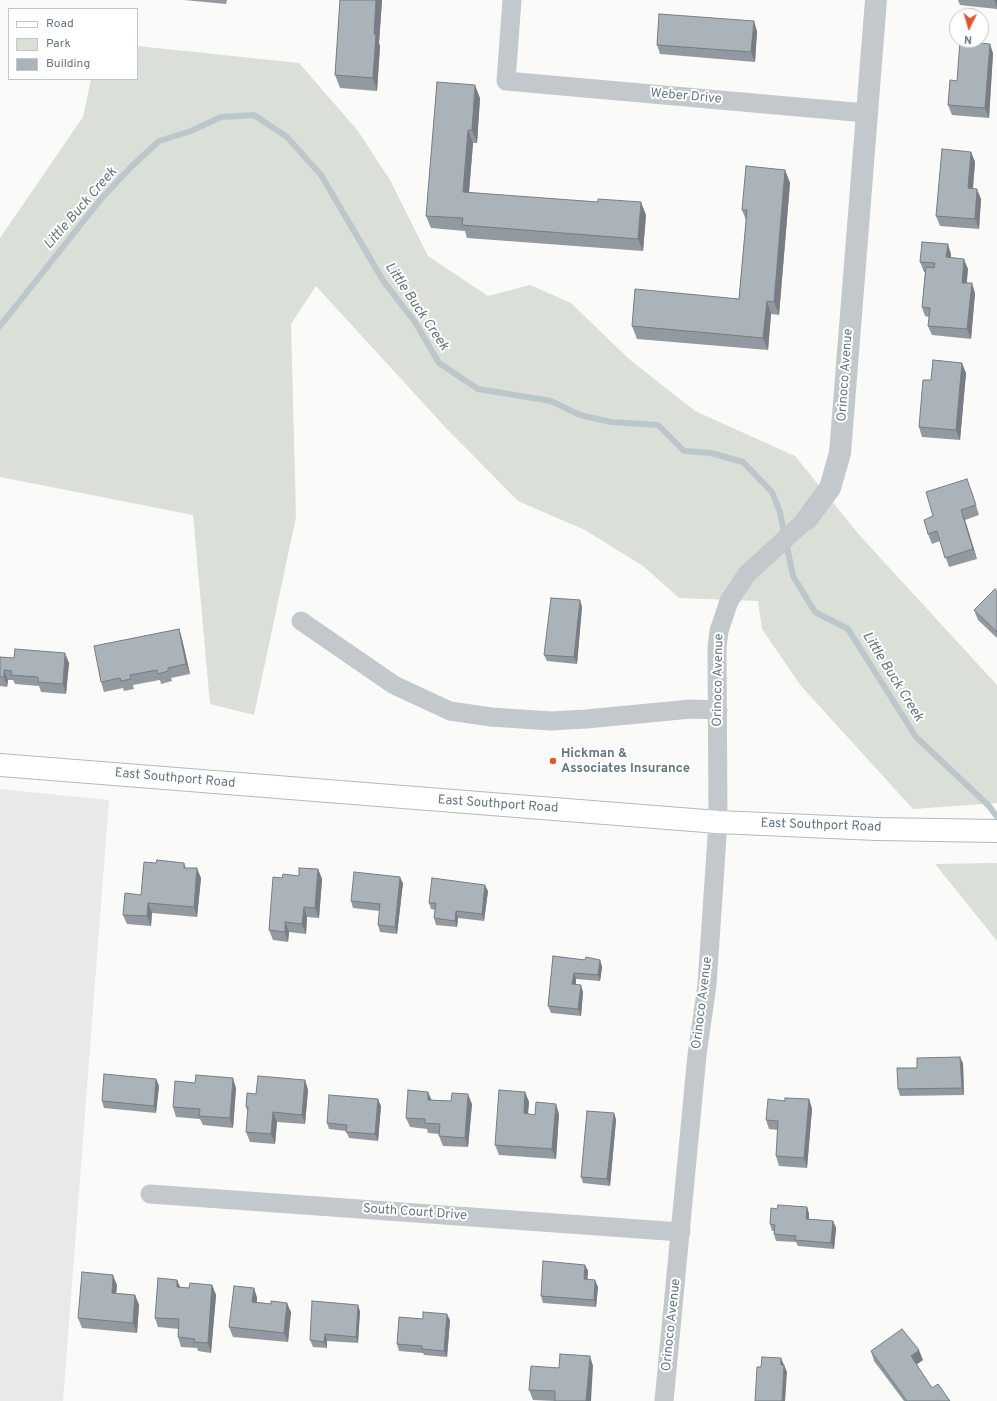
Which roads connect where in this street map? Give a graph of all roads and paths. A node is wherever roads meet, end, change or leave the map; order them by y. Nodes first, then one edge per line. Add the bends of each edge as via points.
1 (512, 0) edge
2 (876, 0) edge
3 (866, 113) junction
4 (807, 519) joint
5 (301, 621) dead end
6 (718, 710) junction
7 (0, 765) edge
8 (718, 822) junction
9 (997, 831) edge
10 (150, 1194) dead end
11 (681, 1232) junction
12 (664, 1401) edge

1 - 3 street, Weber Drive via 506,81
2 - 3 street, Orinoco Avenue
3 - 4 street, Orinoco Avenue via 840,453 830,488
4 - 6 street, Orinoco Avenue via 747,574 728,601 720,623 717,647
5 - 6 street via 394,685 450,711 552,721 691,709
6 - 8 street, Orinoco Avenue
7 - 8 main road, East Southport Road
8 - 9 main road, East Southport Road
8 - 11 street, Orinoco Avenue via 707,985 697,1055
10 - 11 street, South Court Drive
11 - 12 street, Orinoco Avenue

